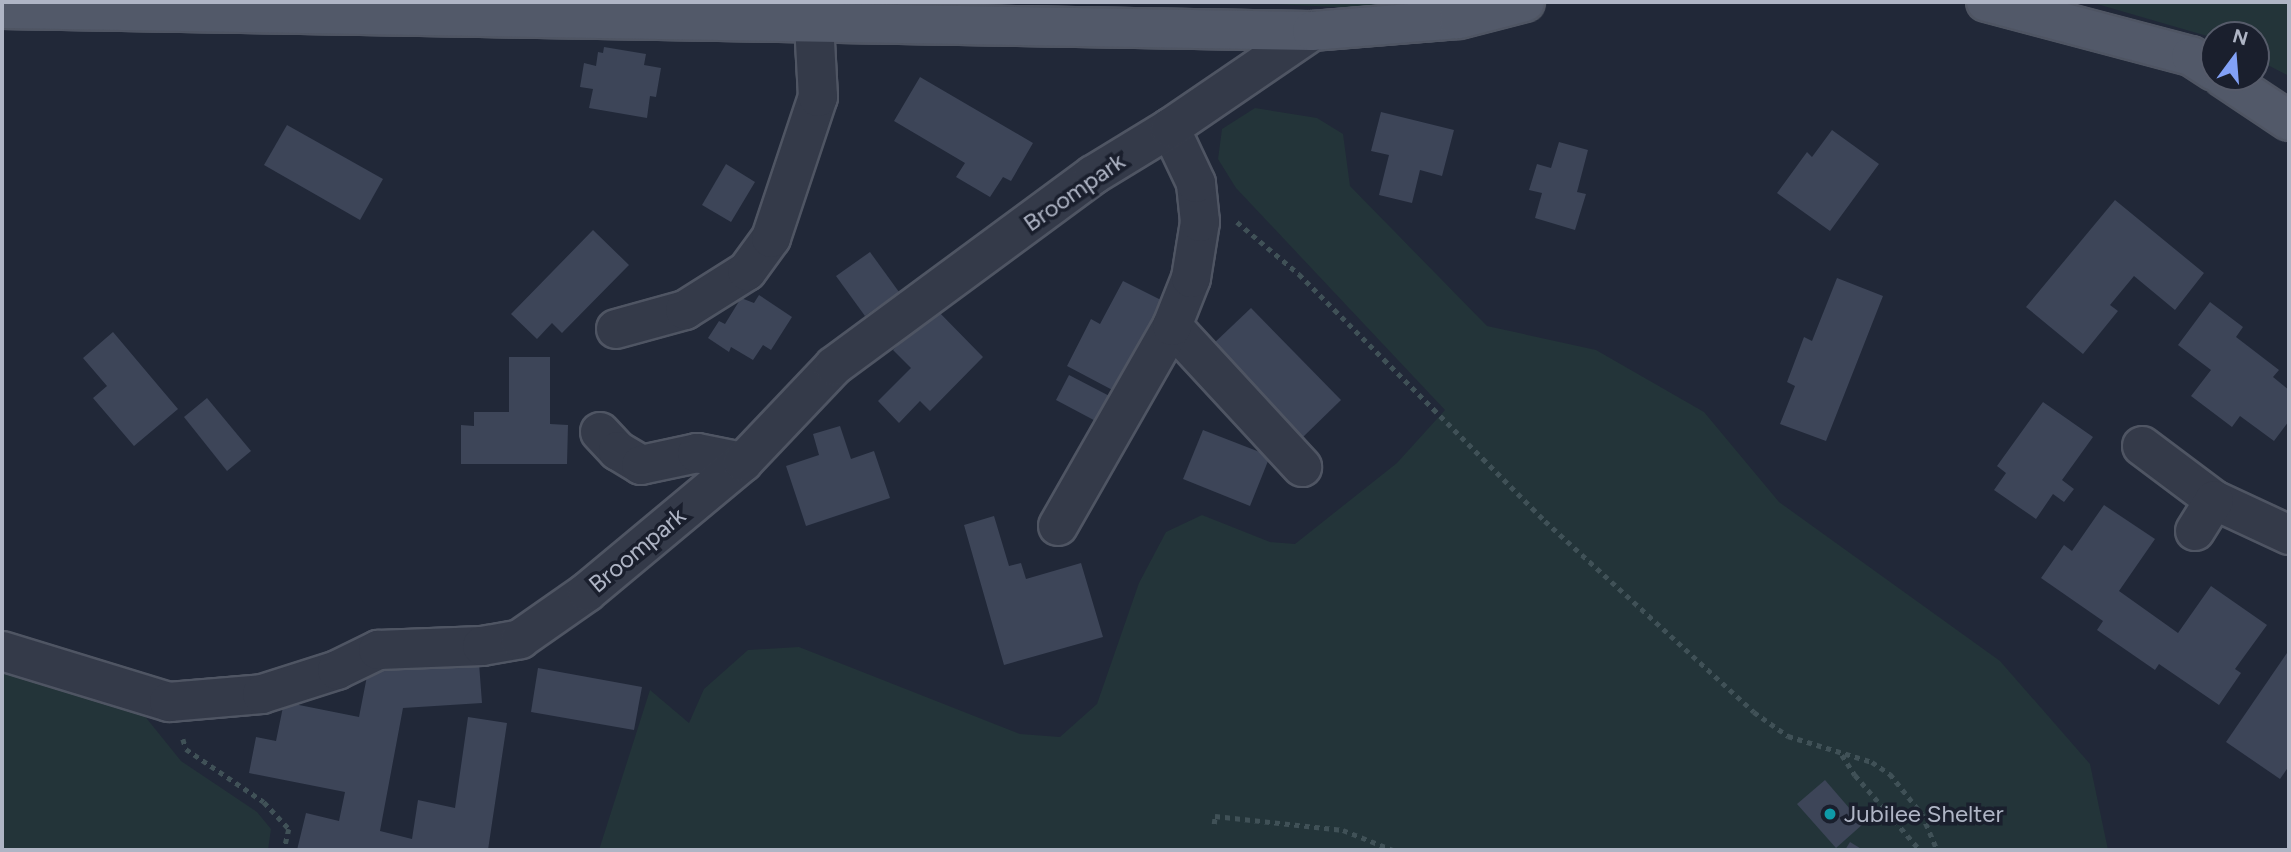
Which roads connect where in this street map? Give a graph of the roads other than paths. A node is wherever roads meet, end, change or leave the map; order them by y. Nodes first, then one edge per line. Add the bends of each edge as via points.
1 (1525, 2) edge
2 (1986, 2) edge
3 (2, 9) edge
4 (814, 24) junction
5 (1311, 32) junction
6 (2200, 62) edge
7 (2244, 91) edge
8 (2289, 121) edge
9 (1170, 128) junction
10 (1172, 326) junction
11 (616, 329) dead end
12 (600, 432) dead end
13 (2142, 446) dead end
14 (743, 462) junction
15 (1302, 467) dead end
16 (1058, 526) dead end
17 (2289, 535) edge
18 (2, 651) edge

1 - 5 main road via 1459,19
2 - 6 main road
3 - 4 main road
4 - 5 main road
4 - 11 street via 818,97 771,239 747,271 685,310
5 - 9 street, Broompark
7 - 8 main road
9 - 10 street via 1196,183 1200,222 1191,278
9 - 14 street, Broompark via 1093,174 834,366
10 - 15 street
10 - 16 street
12 - 14 street via 618,451 641,465 697,453
13 - 17 street via 2205,515
14 - 18 street, Broompark via 587,592 520,639 482,646 378,650 337,670 262,694 169,702

